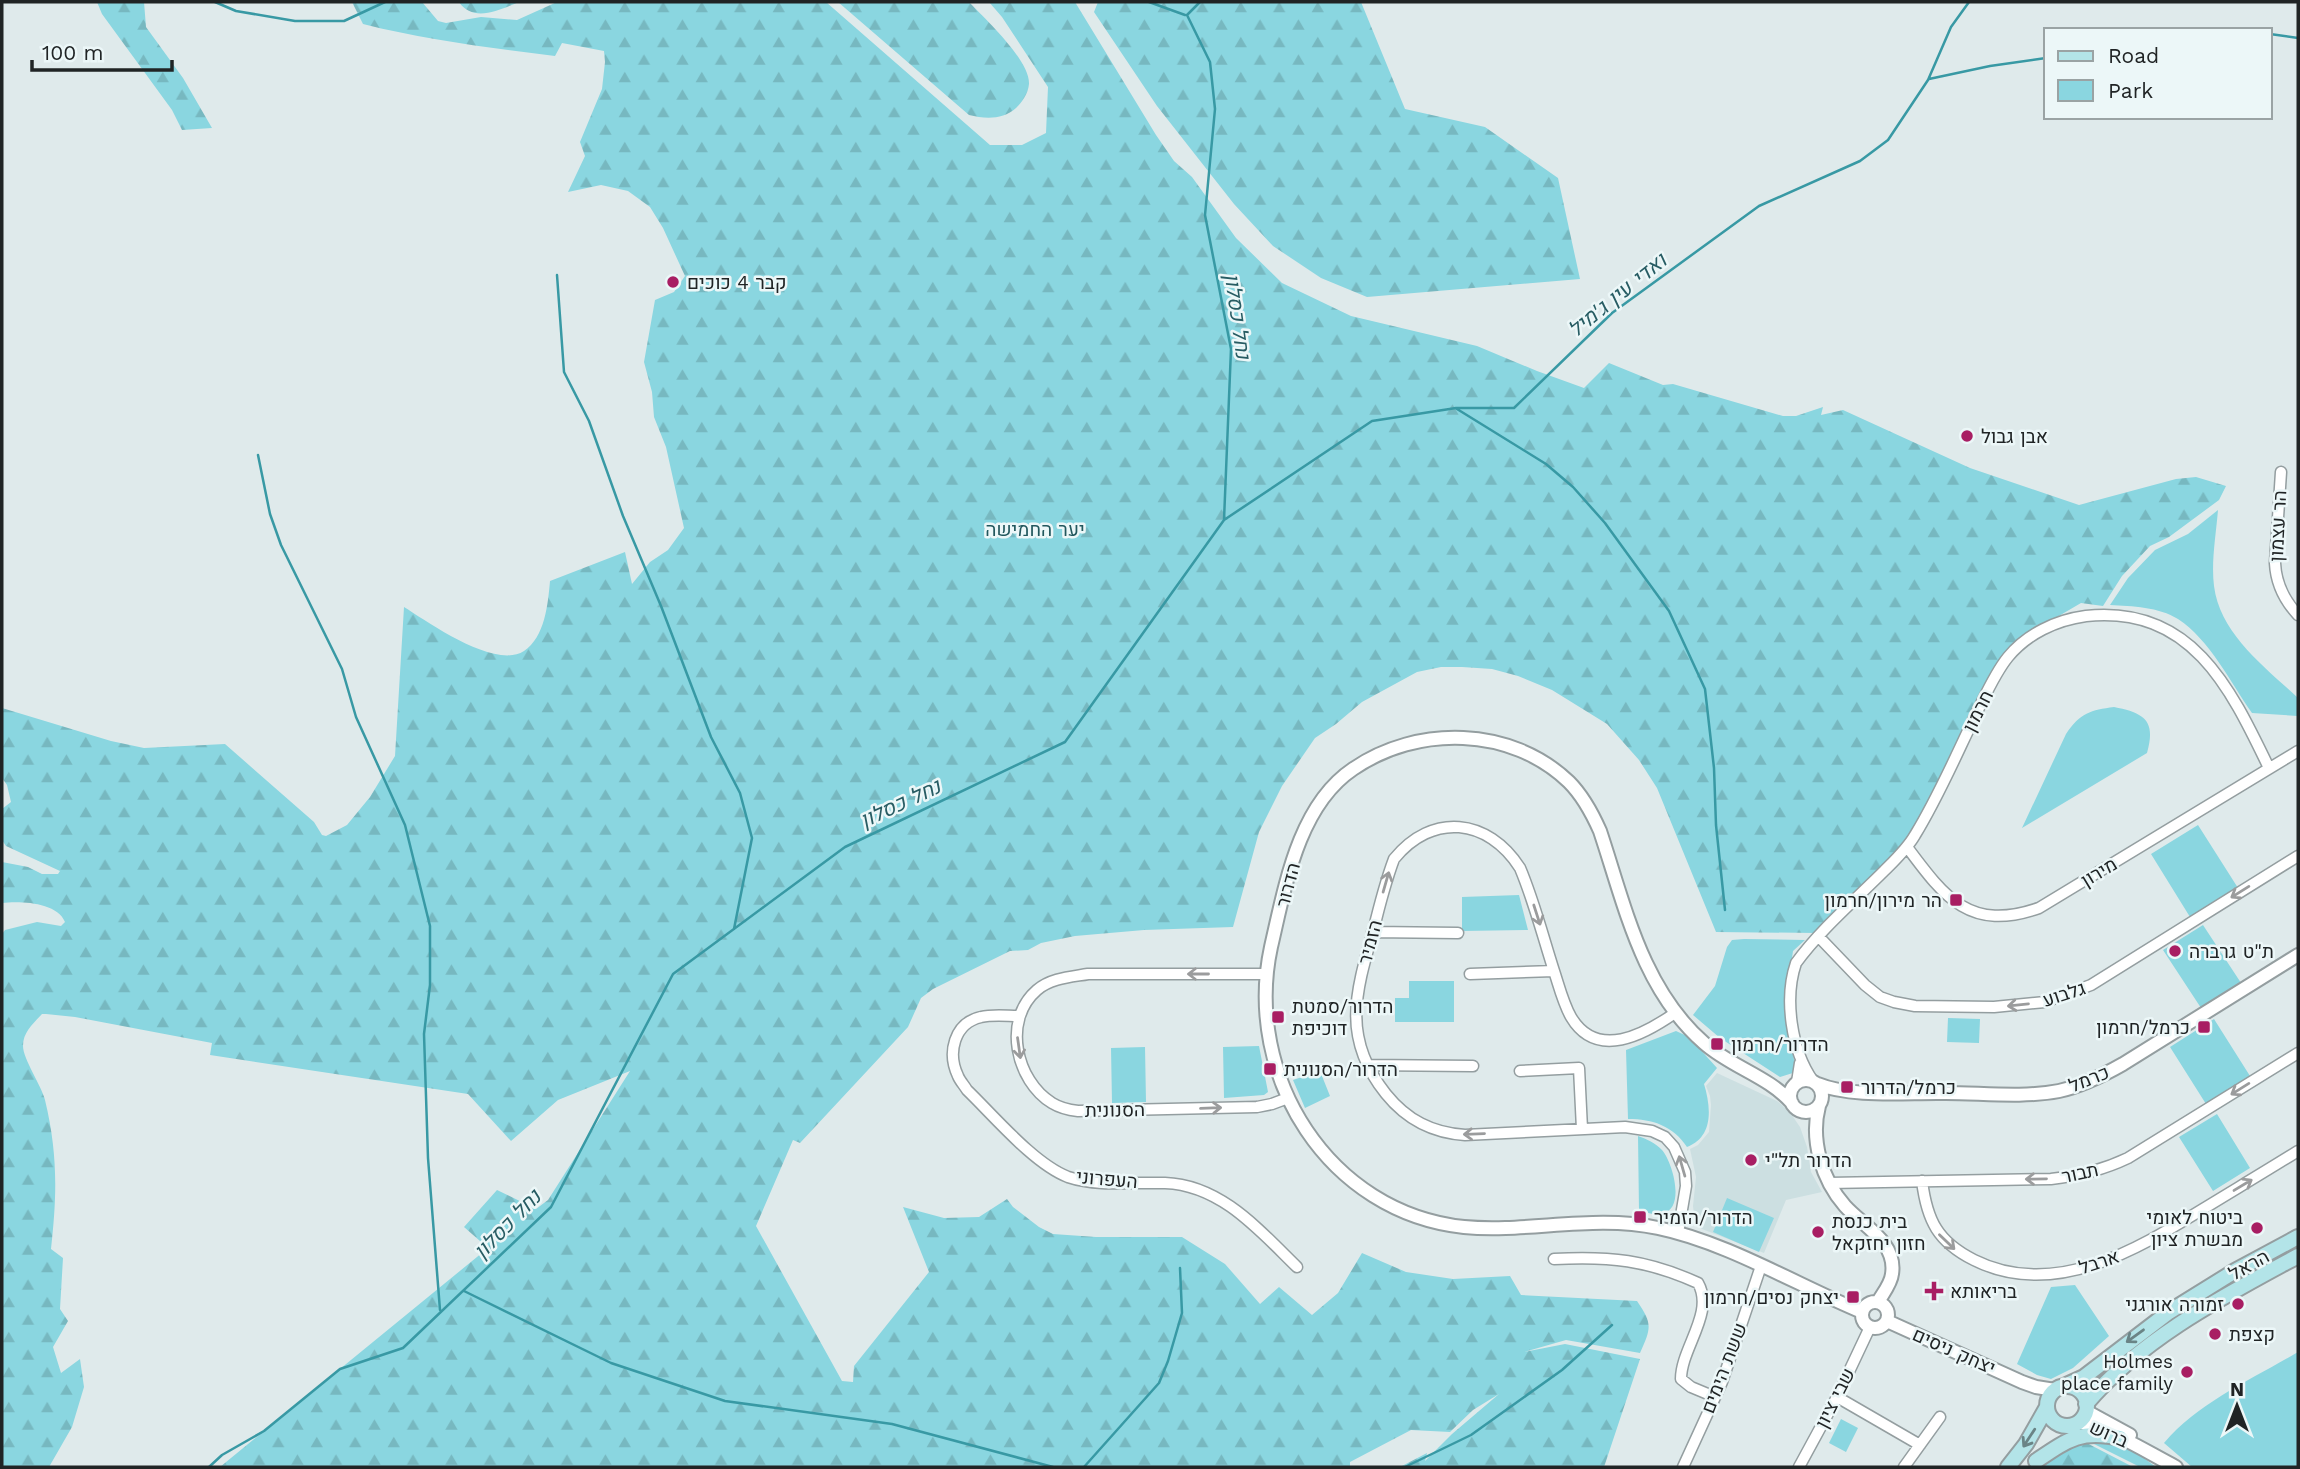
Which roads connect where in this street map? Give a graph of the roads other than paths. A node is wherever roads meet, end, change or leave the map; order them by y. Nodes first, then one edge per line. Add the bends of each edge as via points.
1 (2281, 471) dead end
2 (2298, 615) edge
3 (2298, 751) edge
4 (2269, 768) junction
5 (1907, 847) junction
6 (2298, 856) edge
7 (1372, 932) junction
8 (1458, 933) dead end
9 (1819, 937) junction
10 (2298, 956) edge
11 (1555, 971) junction
12 (1266, 974) junction
13 (1470, 974) dead end
14 (1675, 1013) junction
15 (1020, 1016) junction
16 (2298, 1053) edge
17 (1800, 1059) junction
18 (1366, 1065) junction
19 (1473, 1066) dead end
20 (1520, 1071) dead end
21 (1815, 1083) junction
22 (1796, 1084) junction
23 (1775, 1086) junction
24 (1847, 1091) junction
25 (1288, 1098) junction
26 (1820, 1105) junction
27 (1795, 1107) junction
28 (1582, 1129) junction
29 (1815, 1133) junction
30 (2298, 1151) edge
31 (1922, 1181) junction
32 (1829, 1182) junction
33 (1678, 1233) junction
34 (2298, 1237) edge
35 (2298, 1256) edge
36 (1554, 1259) dead end
37 (1761, 1266) junction
38 (1297, 1267) dead end
39 (1878, 1302) junction
40 (1862, 1312) junction
41 (1887, 1321) junction
42 (1870, 1328) junction
43 (2022, 1381) junction
44 (2059, 1389) junction
45 (1714, 1397) junction
46 (1837, 1397) junction
47 (2047, 1406) junction
48 (2079, 1415) junction
49 (1940, 1417) dead end
50 (2120, 1438) junction
51 (1920, 1445) junction
52 (2033, 1464) edge
53 (1683, 1467) edge
54 (1799, 1467) edge
55 (1904, 1467) edge
56 (2008, 1467) edge
57 (2176, 1467) edge

1 - 2 street, הר עצמון via 2276,577
3 - 4 street, מירון
4 - 5 street, מירון via 2039,908 2004,917 1972,912 1947,896
4 - 5 street, חרמון via 2216,673 2178,635 2146,621 2113,616 2066,620 2037,632 2006,660
5 - 9 street, חרמון
6 -> 9 street, גלבוע via 2091,985 2045,1002 1993,1007 1894,1002 1865,985
7 - 8 street
7 -> 11 street, הזמיר via 1389,871 1404,848 1435,828 1467,828 1500,843 1520,868
7 - 18 street, הזמיר via 1355,1009 1355,1028
9 - 17 street, חרמון via 1796,963 1790,979 1789,1004
10 - 24 street, כרמל via 2114,1069 2073,1088 2020,1094
11 - 13 street
11 - 14 street, הזמיר via 1569,1015 1586,1034 1600,1039 1640,1035
12 - 14 street, הדרור via 1294,858 1305,828 1331,788 1370,757 1394,748 1418,741 1472,738 1535,757 1569,782 1583,799 1600,831 1637,943
12 -> 15 street via 1088,974 1064,978 1037,990
12 - 25 street, הדרור via 1266,1023
14 - 23 street, הדרור via 1719,1055
15 -> 25 street, הסנונית via 1017,1044 1024,1069 1040,1094 1066,1109 1257,1107
15 - 38 street, העפרוני via 980,1017 967,1023 953,1044 953,1061 967,1090 1039,1159 1069,1177 1199,1188 1230,1206
16 -> 31 street, תבור via 2109,1167 2051,1179
17 - 21 street, חרמון
17 - 22 street, חרמון
18 - 19 street
28 -> 18 street, הזמיר via 1445,1133 1402,1112
20 - 28 street via 1579,1068
21 - 22 street
21 - 24 street, כרמל
21 - 26 street via 1822,1091
22 - 23 street
22 - 27 street via 1790,1093
23 - 27 street, הדרור
24 - 26 street, כרמל via 1832,1094
25 - 33 street, הדרור via 1304,1129 1342,1172 1375,1196 1417,1216 1466,1227 1607,1223
26 - 27 street via 1808,1112
26 - 29 street
27 - 29 street
33 -> 28 street, הזמיר via 1686,1179 1674,1147 1659,1134 1639,1128
29 - 32 street
31 -> 30 street, ארבל via 1931,1222 1959,1253 1998,1270 2038,1275 2106,1261 2145,1244
31 - 32 street, תבור
32 - 39 street via 1844,1205 1884,1242 1891,1256 1891,1278
33 - 37 street, הדרור
34 -> 44 main road, הראל via 2169,1312 2084,1377
35 - 48 main road, הראל via 2174,1329 2115,1373
36 - 45 street via 1630,1260 1698,1283 1703,1303 1681,1379
37 - 40 street
37 - 45 street, ששת הימים
39 - 40 street via 1868,1304
39 - 41 street via 1887,1309
40 - 42 street
41 - 42 street via 1880,1328
41 - 43 street, יצחק ניסים
42 - 46 street, שבי ציון
43 - 44 street, יצחק ניסים
43 - 47 street, יצחק ניסים
44 - 47 main road
44 - 48 main road via 2075,1388 2084,1397
45 - 53 street, ששת הימים
46 - 51 street
46 - 54 street, שבי ציון
47 - 48 main road via 2060,1425
47 -> 56 main road
48 - 50 street, ברוש
48 - 52 main road, הראל
48 - 57 street, ברוש via 2119,1428
49 - 51 street
50 - 52 main road via 2087,1434
50 - 57 street, ברוש
51 - 55 street

